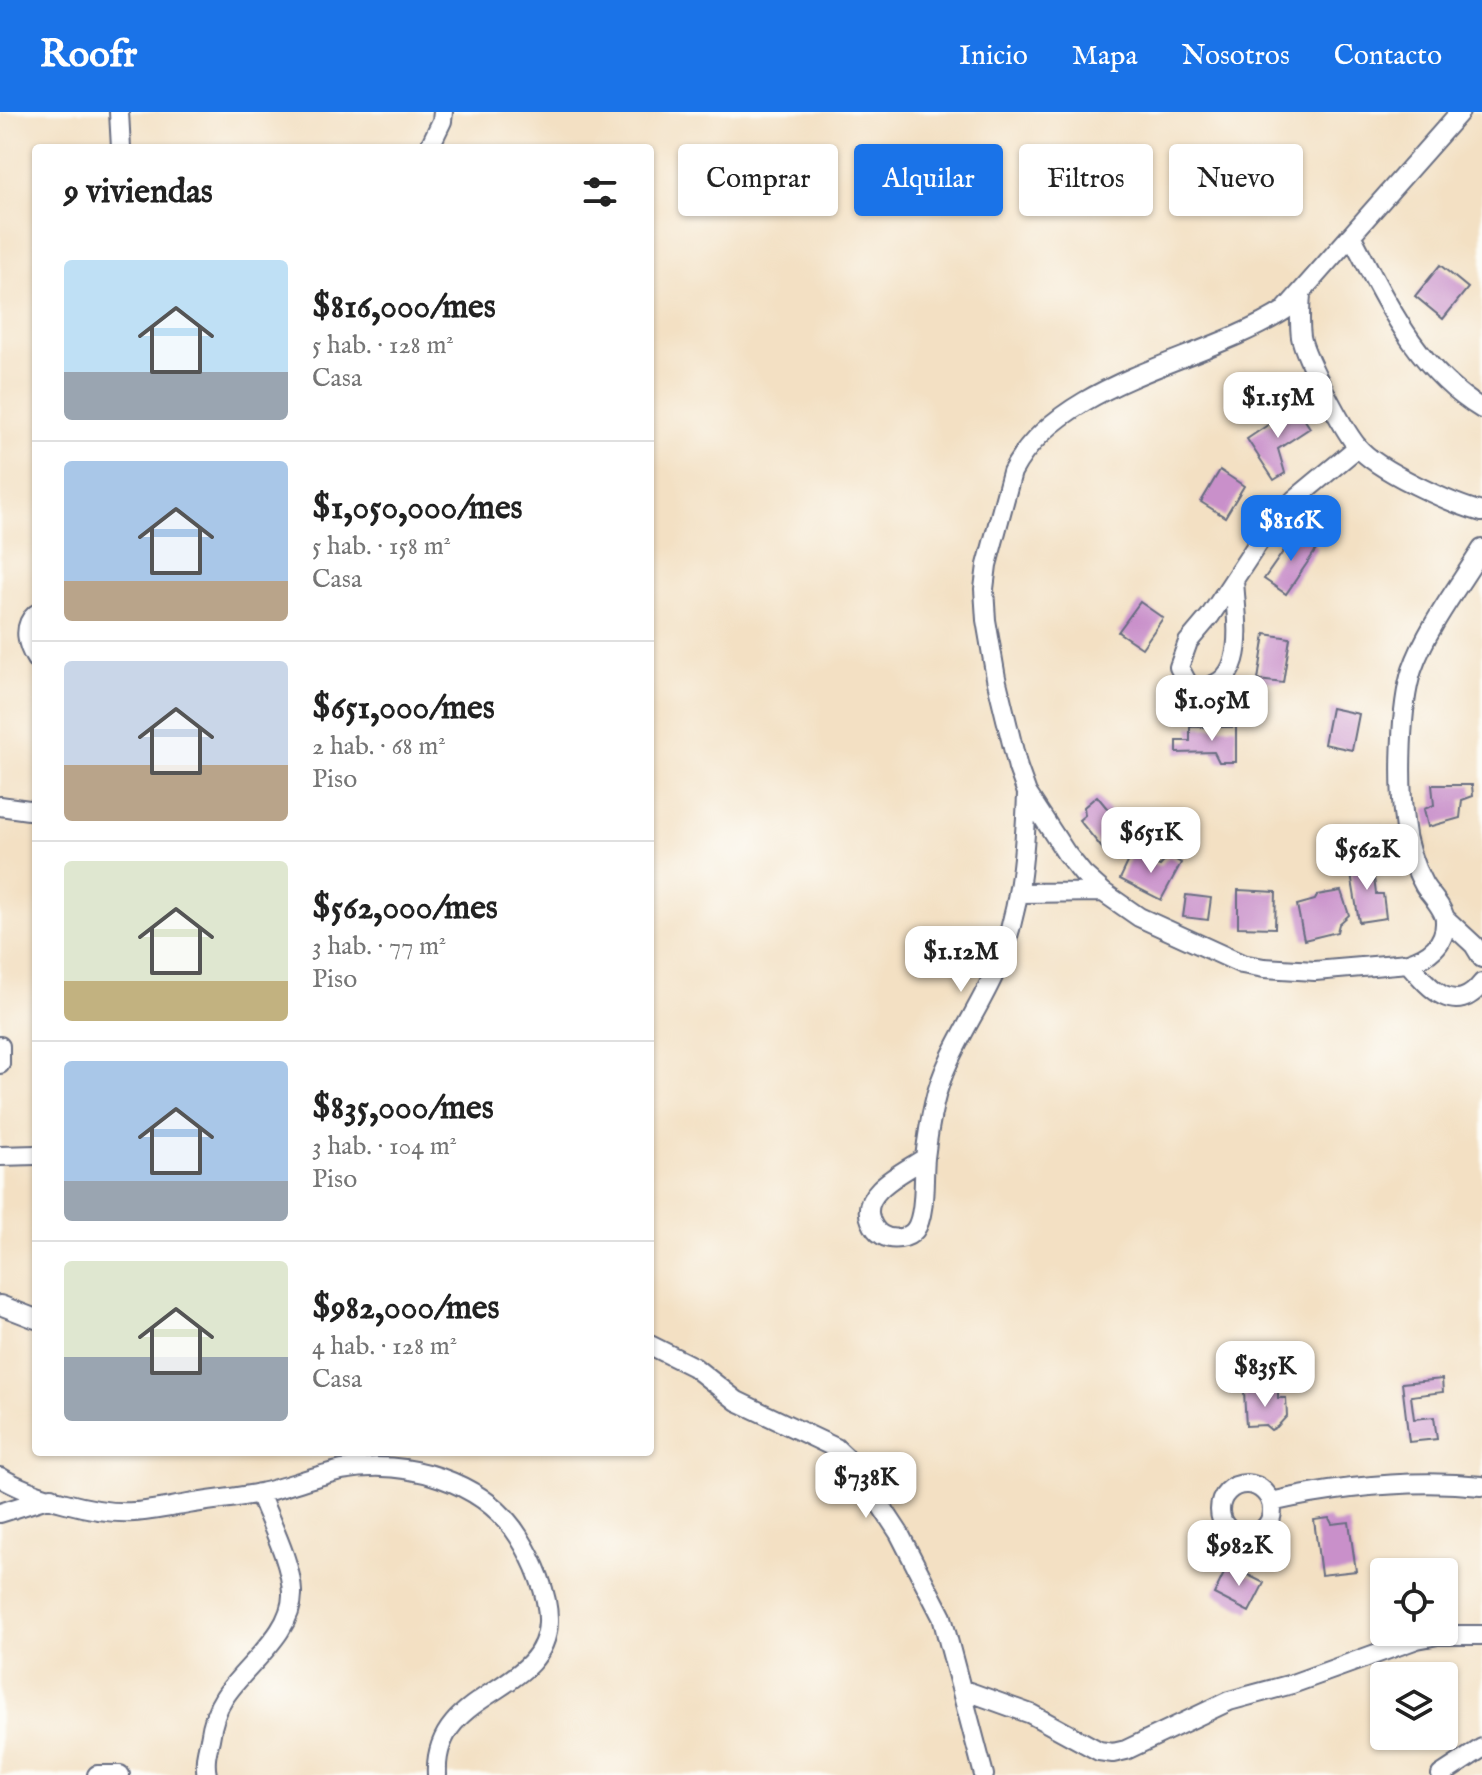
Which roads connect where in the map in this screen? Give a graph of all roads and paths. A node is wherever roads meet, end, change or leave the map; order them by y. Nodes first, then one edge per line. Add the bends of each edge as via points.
1 (119, 112) edge
2 (443, 112) edge
3 (1460, 112) edge
4 (121, 144) edge
5 (431, 144) edge
6 (1352, 237) junction
7 (1301, 294) junction
8 (1482, 409) edge
9 (1358, 447) junction
10 (1482, 512) edge
11 (1482, 549) edge
12 (1234, 580) junction
13 (32, 617) edge
14 (32, 653) edge
15 (1027, 793) junction
16 (0, 806) edge
17 (32, 810) edge
18 (1103, 892) junction
19 (1020, 893) junction
20 (1445, 918) junction
21 (1482, 958) edge
22 (1408, 963) junction
23 (1482, 983) edge
24 (0, 1046) edge
25 (0, 1064) edge
26 (32, 1155) edge
27 (0, 1156) edge
28 (925, 1158) dead end
29 (0, 1305) edge
30 (32, 1317) edge
31 (654, 1347) edge
32 (0, 1477) edge
33 (1482, 1486) edge
34 (259, 1493) junction
35 (51, 1497) junction
36 (1271, 1502) dead end
37 (0, 1513) edge
38 (1482, 1635) edge
39 (964, 1690) junction
40 (1482, 1748) edge
41 (97, 1775) edge
42 (120, 1775) edge
43 (207, 1775) edge
44 (437, 1775) edge
45 (984, 1775) edge
46 (1441, 1775) edge

1 - 4 street
2 - 5 street
3 - 6 street
6 - 7 street
6 - 8 street via 1391,312 1427,363
7 - 9 street via 1299,319 1307,356
7 - 15 street via 1263,323 1087,400 1044,432 1012,472 984,589 996,678
9 - 10 street via 1377,464
9 - 12 street via 1270,525
11 - 20 street via 1422,647 1406,702 1404,824 1416,867
12 - 12 street via 1181,656 1179,667 1190,688 1206,689 1231,671 1238,649
13 - 14 street via 26,631
15 - 18 street via 1066,853
15 - 19 street
16 - 17 street
18 - 19 street
18 - 22 street via 1139,917 1242,964 1315,971
19 - 28 street via 996,971 941,1080
20 - 21 street
20 - 22 street via 1434,949
22 - 23 street via 1436,994 1448,998 1476,991
24 - 25 street
26 - 27 street
29 - 30 street
31 - 39 street via 694,1367 737,1401 836,1448 855,1466 899,1533 942,1617
32 - 35 street
33 - 36 street via 1406,1484
34 - 35 street via 132,1513 95,1510
34 - 43 street via 288,1571 290,1609 221,1702 212,1727
34 - 44 street via 342,1470 395,1468 432,1475 476,1493 510,1524 523,1545 549,1623 534,1658 512,1681 461,1712 439,1747
35 - 37 street
38 - 39 street via 1417,1639 1229,1701 1113,1753
39 - 45 street
40 - 46 street
41 - 42 street

